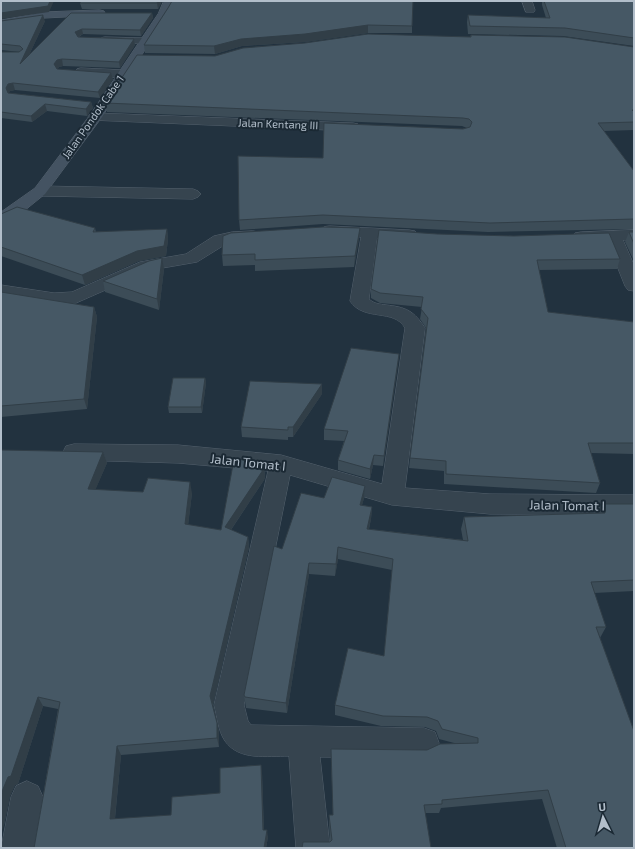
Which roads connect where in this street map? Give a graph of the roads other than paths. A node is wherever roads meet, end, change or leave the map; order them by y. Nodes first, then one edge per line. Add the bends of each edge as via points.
1 (169, 1) edge
2 (108, 13) edge
3 (148, 14) edge
4 (164, 14) junction
5 (1, 23) edge
6 (96, 40) edge
7 (146, 41) junction
8 (135, 58) junction
9 (150, 58) edge
10 (71, 71) edge
11 (124, 74) junction
12 (89, 103) edge
13 (104, 104) junction
14 (94, 117) junction
15 (364, 127) edge
16 (40, 191) junction
17 (193, 194) dead end
18 (1, 219) edge
19 (315, 232) edge
20 (370, 232) junction
21 (270, 235) edge
22 (634, 235) edge
23 (422, 236) edge
24 (613, 236) junction
25 (566, 238) edge
26 (634, 286) edge
27 (1, 290) edge
28 (55, 452) edge
29 (281, 464) junction
30 (392, 496) junction
31 (634, 505) edge
32 (303, 741) junction
33 (424, 744) dead end
34 (27, 797) dead end
35 (17, 848) edge
36 (313, 848) edge

1 - 4 street, Jalan Pondok Cabe 1
2 - 5 street via 45,15
3 - 4 street
4 - 7 street, Jalan Pondok Cabe 1
6 - 7 street
7 - 8 street, Jalan Pondok Cabe 1
8 - 9 street
8 - 11 street, Jalan Pondok Cabe 1
10 - 11 street
11 - 13 street, Jalan Pondok Cabe 1
12 - 13 street
13 - 14 street, Jalan Pondok Cabe 1
14 - 15 street, Jalan Kentang III
14 - 16 street, Jalan Pondok Cabe 1
16 - 17 street
16 - 18 street, Jalan Pondok Cabe 1
19 - 20 street
20 - 23 street
20 - 30 street via 359,301 368,307 406,316 415,328
21 - 27 street via 220,240 191,258 146,266 76,298 54,299
22 - 24 street
24 - 25 street
24 - 26 street
28 - 29 street, Jalan Tomat I via 178,454
29 - 30 street, Jalan Tomat I
29 - 32 street via 229,705 235,730 245,740
30 - 31 street, Jalan Tomat I via 490,504
32 - 33 street
32 - 36 street
34 - 35 street

